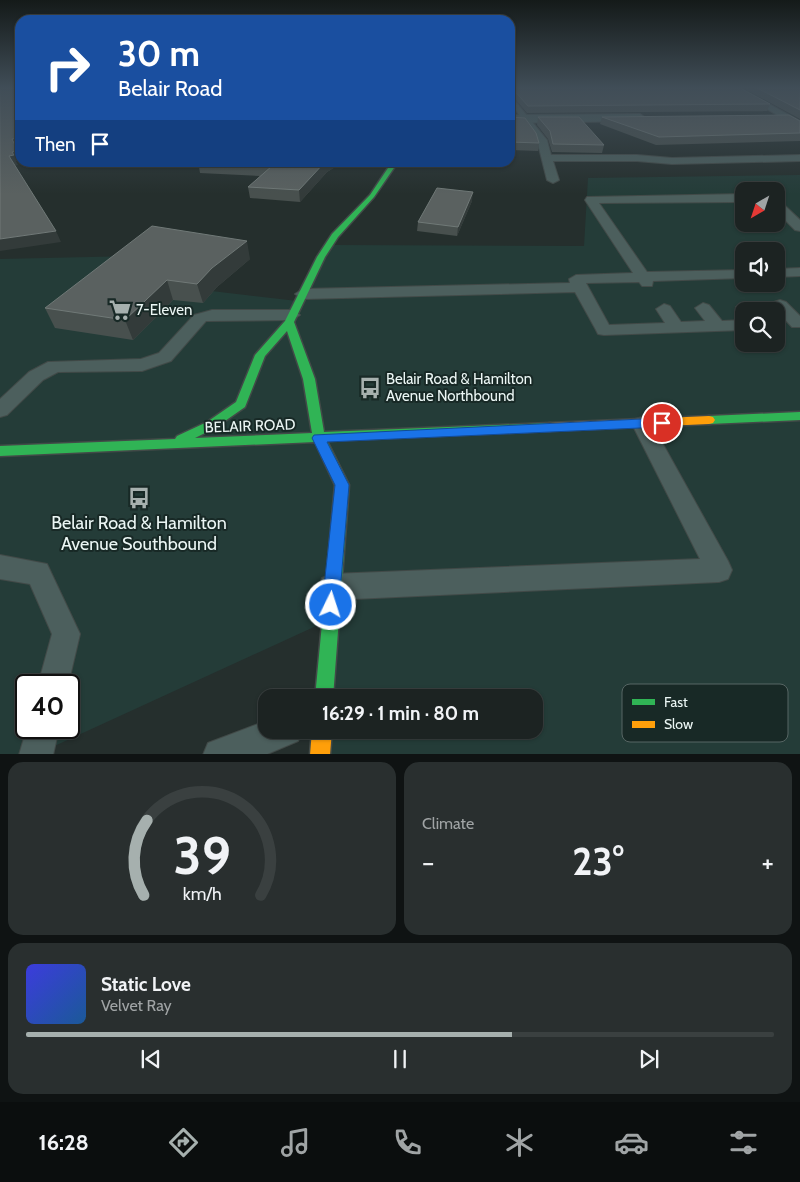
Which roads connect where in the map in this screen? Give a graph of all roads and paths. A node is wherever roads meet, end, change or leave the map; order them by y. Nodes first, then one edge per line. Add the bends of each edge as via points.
1 (531, 123) edge
2 (546, 158) junction
3 (800, 158) edge
4 (392, 167) edge
5 (553, 180) dead end
6 (735, 198) edge
7 (785, 213) edge
8 (800, 227) edge
9 (735, 275) edge
10 (645, 280) junction
11 (581, 287) junction
12 (303, 294) junction
13 (703, 308) dead end
14 (664, 309) dead end
15 (785, 310) edge
16 (290, 319) junction
17 (799, 323) edge
18 (785, 324) edge
19 (735, 325) edge
20 (718, 326) junction
21 (676, 327) junction
22 (0, 410) edge
23 (800, 416) edge
24 (642, 424) junction
25 (318, 438) junction
26 (169, 444) junction
27 (0, 451) edge
28 (0, 567) edge
29 (332, 587) junction
30 (56, 674) edge
31 (325, 689) edge
32 (40, 739) edge
33 (262, 739) edge
34 (321, 739) edge
35 (36, 754) edge
36 (220, 754) edge
37 (320, 754) edge

1 - 2 lane via 542,140
2 - 3 lane via 672,161
2 - 5 lane
4 - 12 main road via 372,196 335,236
6 - 10 lane via 591,200
7 - 8 lane
9 - 10 lane
10 - 11 lane via 576,279
11 - 12 lane
11 - 21 lane via 604,330
12 - 16 main road
13 - 20 lane
14 - 21 lane
15 - 17 lane
16 - 22 lane via 212,315 200,318 165,357 142,366 54,366 36,376
16 - 25 main road via 309,379
16 - 26 main road via 260,355 241,404 211,425
17 - 18 lane
19 - 20 lane
20 - 21 lane
23 - 24 main road, BELAIR ROAD
24 - 25 main road, BELAIR ROAD
24 - 29 lane via 719,570
25 - 26 main road, BELAIR ROAD
25 - 29 main road via 342,485
26 - 27 main road, BELAIR ROAD
28 - 30 lane via 38,573 66,634
29 - 31 main road
32 - 35 lane
33 - 36 lane
34 - 37 main road

